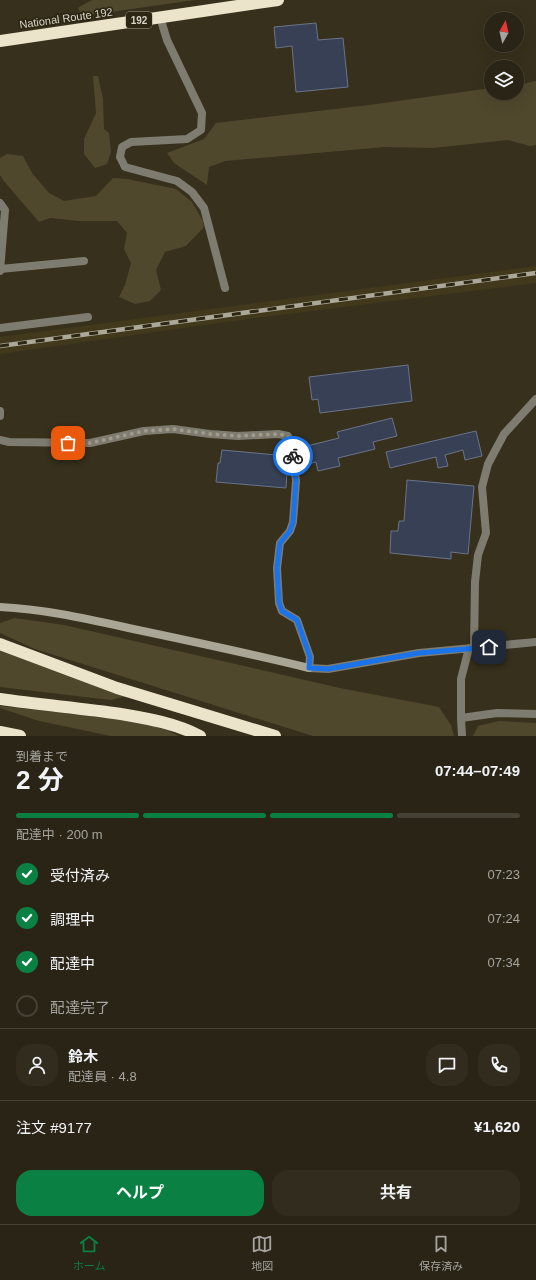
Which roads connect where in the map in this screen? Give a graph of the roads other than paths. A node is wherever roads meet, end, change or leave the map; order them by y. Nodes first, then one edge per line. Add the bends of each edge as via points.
1 (278, 0) edge
2 (160, 17) junction
3 (0, 41) edge
4 (0, 203) edge
5 (1, 250) edge
6 (84, 261) dead end
7 (0, 270) edge
8 (225, 288) dead end
9 (88, 317) dead end
10 (0, 328) edge
11 (536, 400) edge
12 (0, 411) edge
13 (0, 416) edge
14 (0, 440) edge
15 (0, 607) edge
16 (536, 642) edge
17 (0, 644) edge
18 (471, 648) junction
19 (309, 668) junction
20 (0, 699) edge
21 (536, 714) edge
22 (461, 718) junction
23 (0, 732) edge
24 (20, 736) edge
25 (200, 736) edge
26 (275, 736) edge
27 (462, 736) edge

1 - 2 highway, National Route 192 / 192
2 - 3 highway, National Route 192 / 192
2 - 8 street via 167,40 202,113 201,130 187,139 131,142 122,147 120,157 125,167 176,181 192,192 204,208
4 - 5 street via 5,210
5 - 7 street
6 - 7 street
9 - 10 street
11 - 18 street via 504,434 488,464 482,487 486,533 478,555
12 - 13 street
14 - 19 street via 90,443 144,431 173,429 231,436 288,436 296,481 293,522 290,531 280,543 277,568 279,602 282,611 297,620 310,657
15 - 19 street via 81,618
16 - 18 street
17 - 26 highway via 117,688
18 - 19 street via 419,653 328,669
18 - 22 street via 461,679
20 - 25 highway via 149,718 168,722
21 - 22 street via 497,713
22 - 27 street
23 - 24 highway

